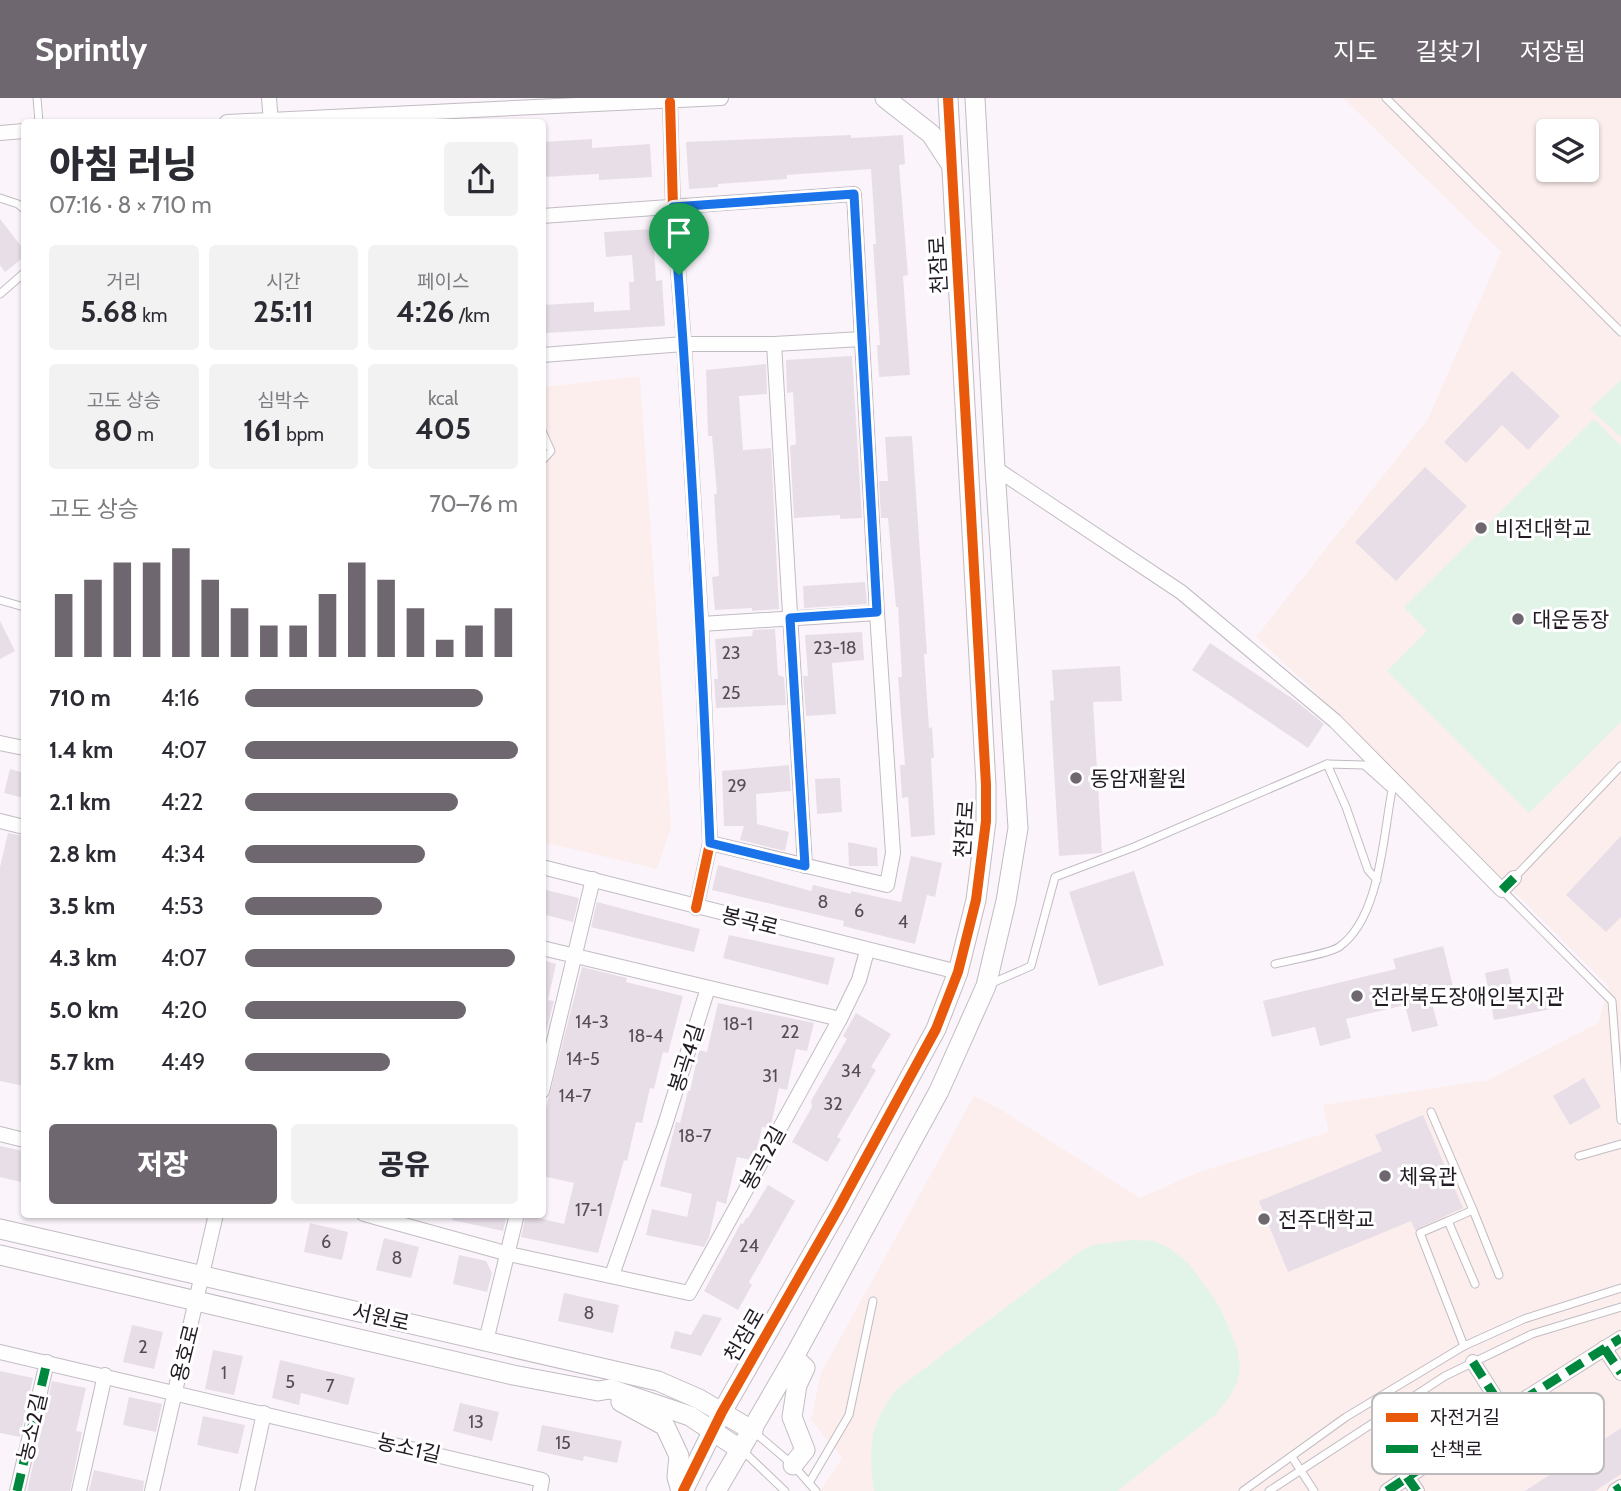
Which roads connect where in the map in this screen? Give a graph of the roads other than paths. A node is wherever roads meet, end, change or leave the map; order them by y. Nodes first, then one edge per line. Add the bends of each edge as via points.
1 (37, 98) edge
2 (269, 98) edge
3 (722, 98) edge
4 (885, 98) edge
5 (947, 98) edge
6 (975, 98) edge
7 (1386, 98) edge
8 (608, 101) edge
9 (670, 102) junction
10 (39, 119) edge
11 (271, 119) edge
12 (319, 119) edge
13 (21, 131) edge
14 (0, 133) edge
15 (952, 166) junction
16 (0, 198) edge
17 (21, 206) edge
18 (673, 207) junction
19 (546, 216) edge
20 (21, 276) edge
21 (0, 294) edge
22 (1621, 332) edge
23 (862, 339) junction
24 (684, 344) junction
25 (774, 344) junction
26 (546, 355) edge
27 (546, 440) edge
28 (546, 457) edge
29 (995, 468) junction
30 (0, 600) edge
31 (21, 606) edge
32 (877, 612) junction
33 (790, 618) junction
34 (701, 624) junction
35 (0, 743) edge
36 (21, 747) edge
37 (1327, 764) junction
38 (1621, 766) edge
39 (1390, 783) junction
40 (0, 821) edge
41 (21, 826) edge
42 (710, 843) junction
43 (805, 866) junction
44 (546, 868) edge
45 (1514, 878) joint
46 (593, 879) junction
47 (1377, 880) junction
48 (1502, 890) junction
49 (696, 908) junction
50 (546, 949) edge
51 (867, 951) junction
52 (574, 956) junction
53 (1275, 964) dead end
54 (958, 972) junction
55 (986, 986) junction
56 (708, 988) junction
57 (840, 1019) junction
58 (1617, 1025) edge
59 (546, 1074) edge
60 (1431, 1112) dead end
61 (1621, 1120) edge
62 (0, 1134) edge
63 (21, 1139) edge
64 (1621, 1144) edge
65 (1579, 1156) dead end
66 (1473, 1210) junction
67 (215, 1218) edge
68 (516, 1218) edge
69 (403, 1219) edge
70 (1448, 1221) junction
71 (0, 1229) edge
72 (509, 1254) junction
73 (0, 1255) edge
74 (203, 1275) junction
75 (612, 1275) junction
76 (1499, 1275) dead end
77 (1475, 1284) dead end
78 (1621, 1288) edge
79 (197, 1301) junction
80 (873, 1301) dead end
81 (1621, 1307) edge
82 (1621, 1338) edge
83 (486, 1341) junction
84 (1464, 1346) junction
85 (1604, 1348) junction
86 (0, 1352) edge
87 (794, 1357) junction
88 (47, 1362) junction
89 (1473, 1362) junction
90 (1621, 1373) edge
91 (105, 1375) junction
92 (598, 1391) junction
93 (176, 1392) junction
94 (1386, 1393) edge
95 (1419, 1393) edge
96 (1492, 1393) edge
97 (1534, 1393) edge
98 (1372, 1401) edge
99 (722, 1412) junction
100 (264, 1413) junction
101 (1372, 1423) edge
102 (753, 1430) junction
103 (714, 1431) junction
104 (741, 1450) junction
105 (1292, 1457) junction
106 (793, 1465) junction
107 (1301, 1469) junction
108 (1411, 1474) edge
109 (1407, 1477) junction
110 (810, 1483) junction
111 (1621, 1487) edge
112 (18, 1491) edge
113 (79, 1491) edge
114 (152, 1491) edge
115 (247, 1491) edge
116 (540, 1491) edge
117 (682, 1491) edge
118 (716, 1491) edge
119 (785, 1491) edge
120 (816, 1491) edge
121 (1243, 1491) edge
122 (1269, 1491) edge
123 (1314, 1491) edge
124 (1387, 1491) edge
125 (1417, 1491) edge
126 (1615, 1491) edge

1 - 10 lane
2 - 11 street
3 - 9 street
4 - 15 street via 931,134
5 - 15 street, 천잠로
6 - 29 street
7 - 22 lane
8 - 9 street
8 - 12 street
9 - 18 street
13 - 14 street
15 - 54 street, 천잠로 via 986,785 976,900
16 - 17 lane
18 - 19 street
18 - 23 street via 854,194
18 - 24 street
20 - 21 lane
23 - 25 street
23 - 32 street
24 - 25 street
24 - 26 street
24 - 34 street
25 - 33 street
27 - 28 lane via 551,451
29 - 39 street via 1181,592 1335,721
29 - 55 street via 1018,828
30 - 31 lane
32 - 33 street
32 - 43 street via 893,853 887,885
33 - 34 street
33 - 43 street
34 - 42 street
35 - 36 street
37 - 39 lane via 1364,765
37 - 47 lane via 1368,870
37 - 55 lane via 1055,877 1031,967
38 - 45 lane
39 - 47 lane
39 - 48 street
40 - 41 street
42 - 43 street
42 - 49 street
44 - 46 street, 봉곡로
45 - 48 street
46 - 49 street, 봉곡로
46 - 52 street
47 - 53 lane via 1362,921 1338,948
48 - 58 lane via 1612,1001
49 - 51 street, 봉곡로
50 - 52 street
51 - 54 street, 봉곡로
51 - 57 street, 봉곡2길
52 - 56 street
52 - 59 street
54 - 99 street, 천잠로 via 908,1084
55 - 87 street via 939,1091
56 - 57 street
56 - 75 street, 봉곡4길
57 - 75 street, 봉곡2길 via 689,1293
58 - 61 lane
60 - 66 lane
62 - 63 street
64 - 65 lane
66 - 70 lane
66 - 76 lane
67 - 74 street, 용호로
68 - 72 street
69 - 72 street, 봉곡2길
70 - 77 lane
70 - 84 lane via 1420,1233
71 - 74 street, 서원로
72 - 75 street, 봉곡2길
72 - 83 street
73 - 79 street, 서원로
74 - 79 street, 용호로
74 - 83 street, 서원로
78 - 84 lane via 1524,1319
79 - 92 street, 서원로
79 - 93 street, 용호로
80 - 110 lane via 849,1415
81 - 89 lane via 1532,1334
82 - 85 street
83 - 99 street, 서원로 via 658,1381
84 - 94 lane
85 - 90 street
85 - 97 street
86 - 88 street
87 - 102 street
87 - 106 street via 805,1368 792,1417 805,1450
88 - 91 street
88 - 112 street, 농소2길
89 - 95 lane
89 - 96 street
91 - 93 street
91 - 113 street
92 - 103 street, 서원로 via 647,1401 690,1416
92 - 117 street via 665,1426 679,1456 677,1477
93 - 100 street, 농소1길
93 - 114 street, 용호로
98 - 105 lane
99 - 102 street, 서원로
99 - 103 street, 천잠로
100 - 115 street
100 - 116 street, 농소1길 via 542,1480
101 - 107 lane
102 - 104 street
102 - 106 lane
103 - 104 street, 서원로
103 - 117 street, 천잠로
104 - 118 street
104 - 119 lane
105 - 107 lane
105 - 121 lane
106 - 110 lane
107 - 122 lane
107 - 123 lane
108 - 109 street
109 - 124 street
109 - 125 street
110 - 120 lane
111 - 126 street

